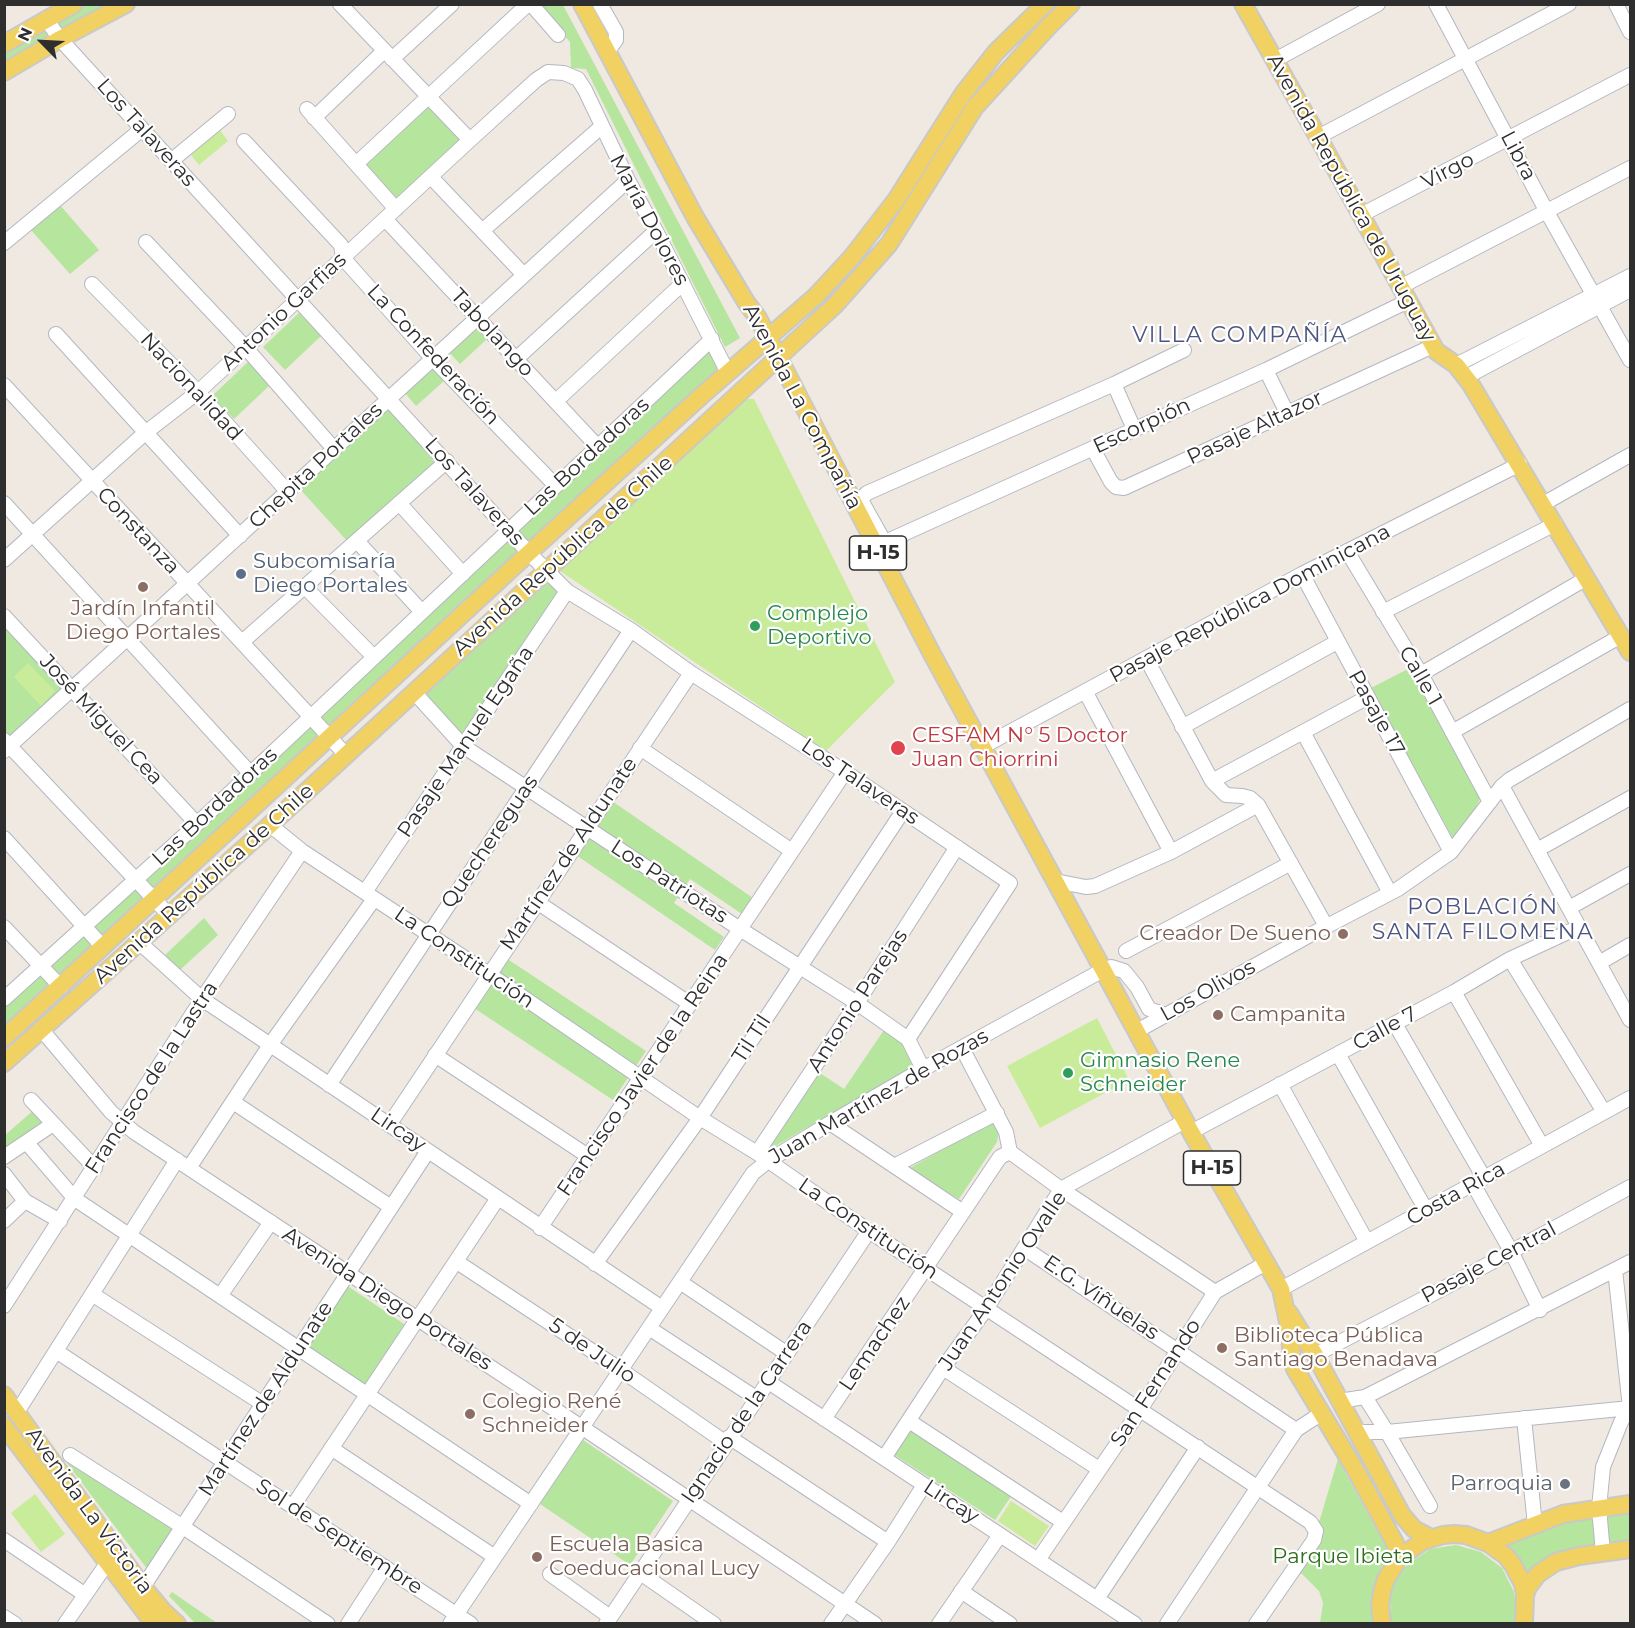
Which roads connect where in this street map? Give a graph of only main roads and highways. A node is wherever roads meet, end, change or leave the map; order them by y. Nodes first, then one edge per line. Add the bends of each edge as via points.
1 (74, 4) edge
2 (126, 4) edge
3 (1045, 4) edge
4 (1071, 4) edge
5 (595, 7) edge
6 (1246, 7) edge
7 (4, 44) edge
8 (4, 72) edge
9 (768, 338) junction
10 (779, 357) junction
11 (1630, 652) edge
12 (4, 1038) edge
13 (4, 1063) edge
14 (1285, 1306) junction
15 (4, 1395) edge
16 (4, 1426) edge
17 (1630, 1504) edge
18 (1431, 1538) junction
19 (1488, 1543) junction
20 (1630, 1549) edge
21 (1401, 1557) junction
22 (113, 1558) junction
23 (1525, 1595) junction
24 (154, 1623) edge
25 (177, 1623) edge
26 (1382, 1623) edge
27 (1524, 1623) edge

1 - 7 main road
2 - 8 main road
3 - 9 main road, Avenida República de Chile via 996,52 963,94 896,200 852,257 816,296
4 - 10 main road, Avenida República de Chile via 975,107 870,267
5 - 9 main road, Avenida La Compañía / H-15 via 607,52 695,217
6 - 11 main road, Avenida República de Uruguay via 1433,346 1461,371
9 - 10 main road, Avenida La Compañía / H-15
9 - 12 main road, Avenida República de Chile via 328,737
10 - 13 main road, Avenida República de Chile via 346,756
10 - 14 main road, Avenida La Compañía / H-15 via 881,546 982,747 1281,1289
14 - 18 main road, Avenida La Compañía / H-15 via 1402,1515 1414,1529
14 - 21 main road, Avenida La Compañía / H-15 via 1295,1369
15 - 22 main road, Avenida La Victoria
16 - 22 main road, Avenida La Victoria
17 - 19 main road via 1563,1514
18 - 19 main road via 1466,1535
18 - 21 main road via 1414,1545
19 - 23 main road via 1513,1565
20 - 23 main road via 1565,1559 1548,1566 1532,1581
21 - 26 main road via 1382,1592
22 - 24 main road, Avenida La Victoria
22 - 25 main road, Avenida La Victoria
23 - 27 main road

